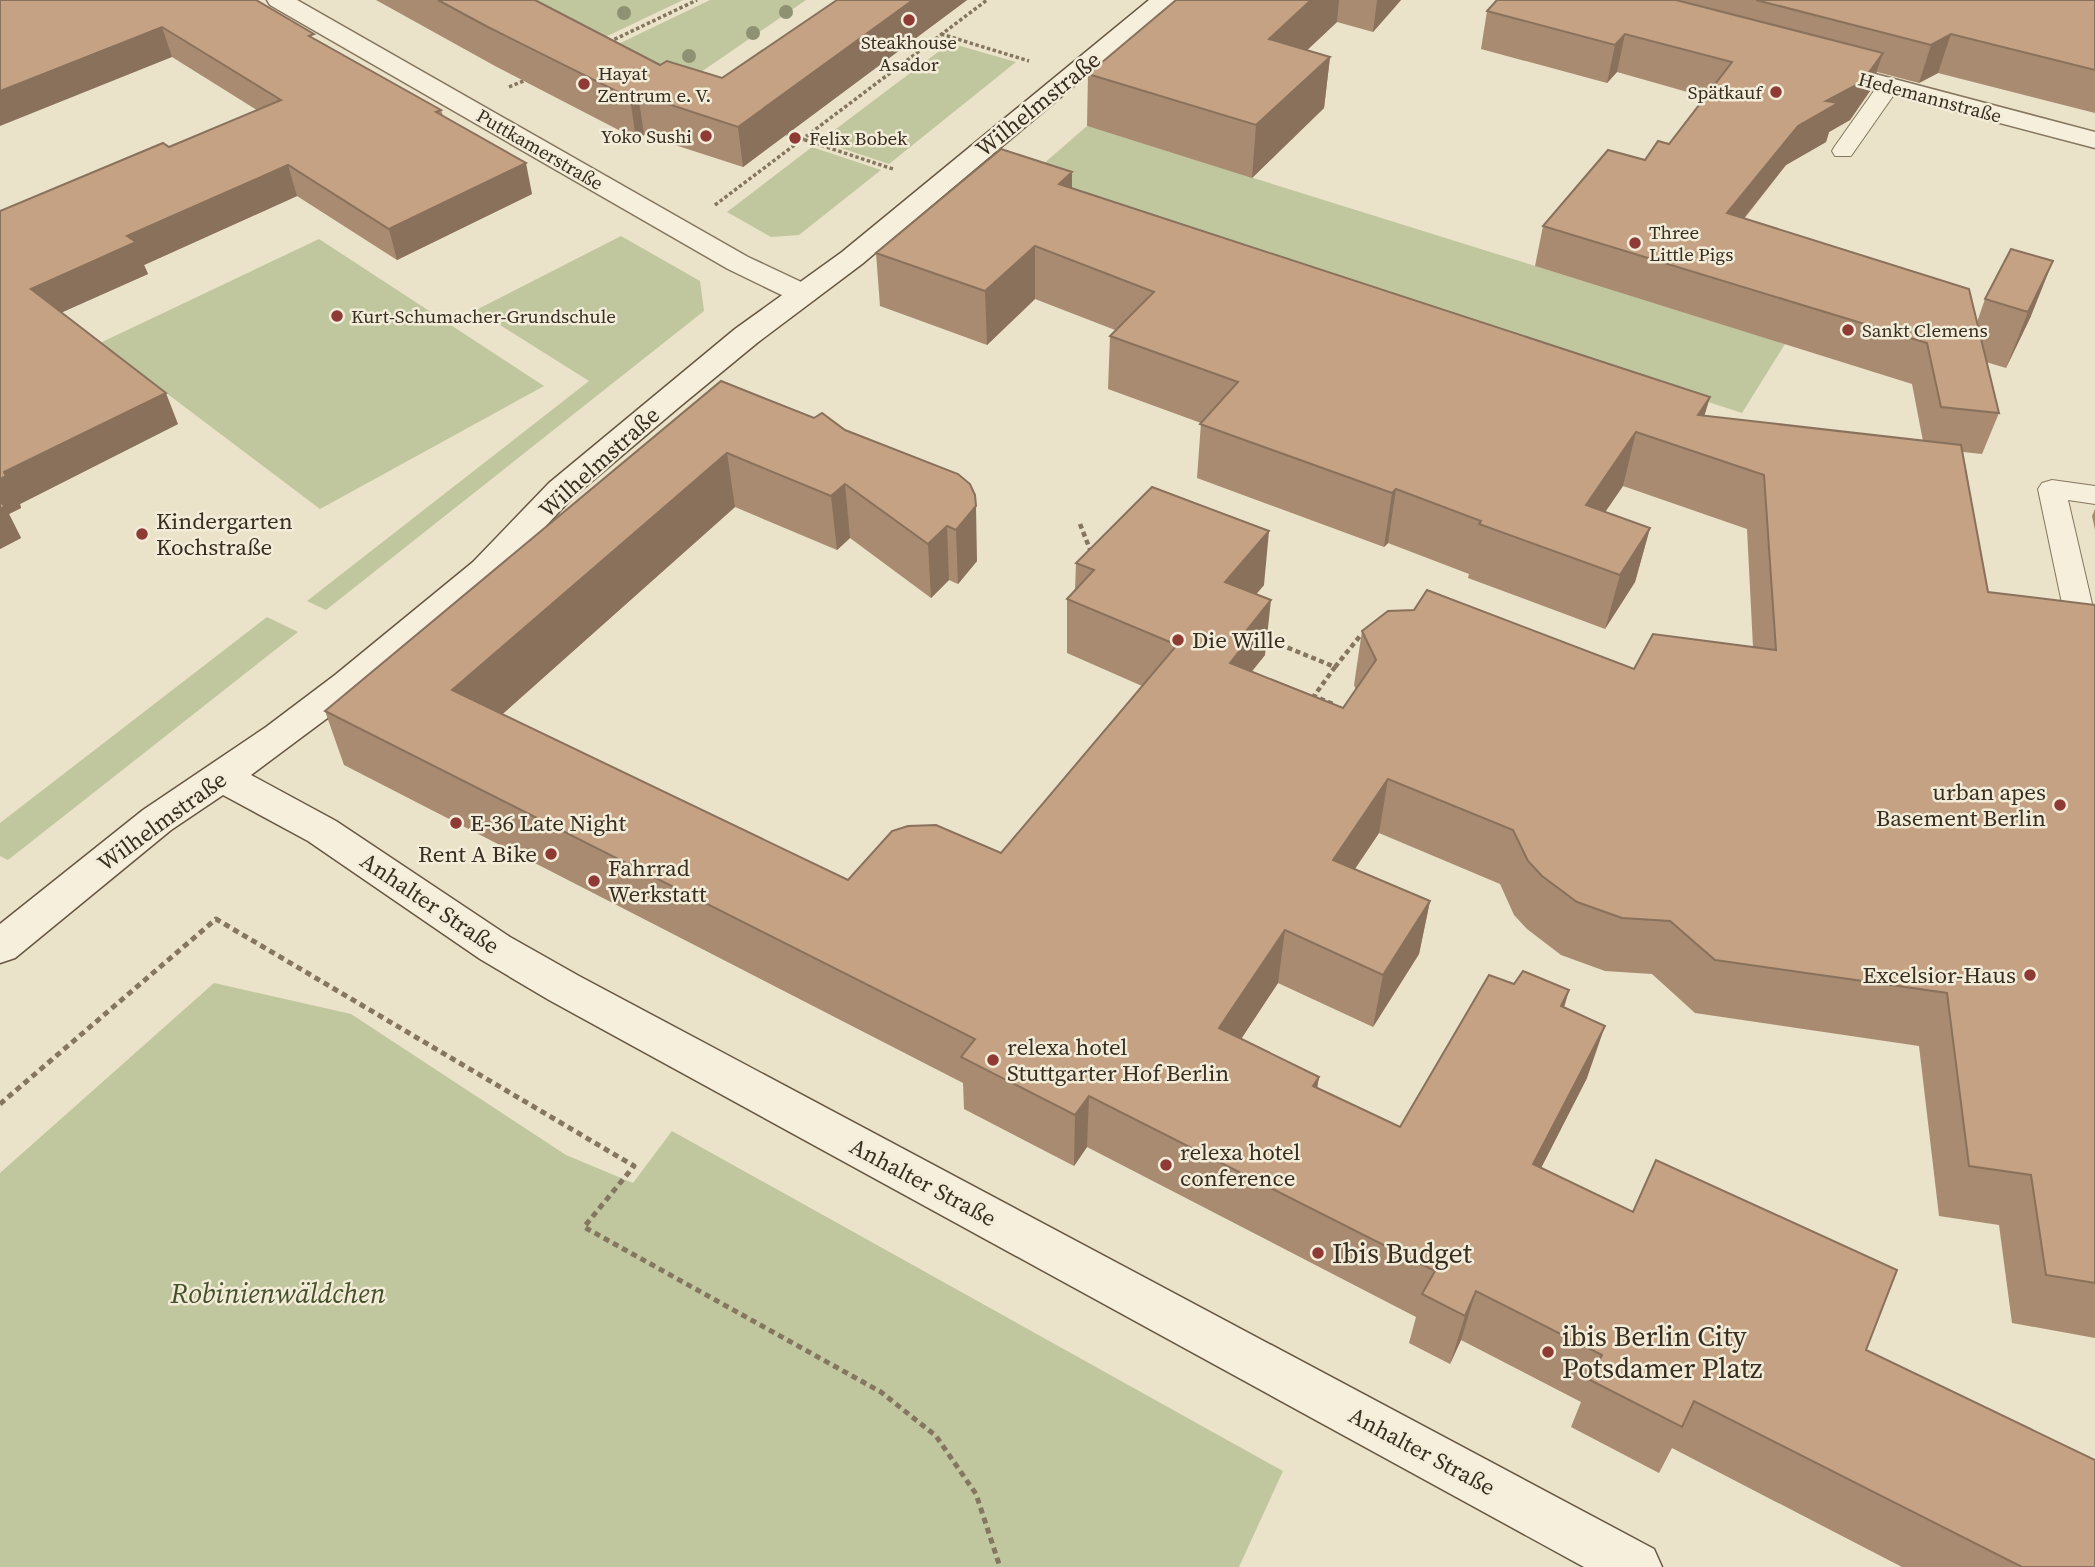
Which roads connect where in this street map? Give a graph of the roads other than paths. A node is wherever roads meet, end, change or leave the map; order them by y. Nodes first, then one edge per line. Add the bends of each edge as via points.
1 (279, 0) edge
2 (1164, 0) edge
3 (1804, 63) edge
4 (1889, 86) junction
5 (2095, 140) edge
6 (1843, 151) dead end
7 (803, 294) junction
8 (2095, 495) edge
9 (2078, 608) edge
10 (222, 777) junction
11 (0, 947) edge
12 (1636, 1567) edge

1 - 7 street, Puttkamerstraße via 738,263
2 - 7 street, Wilhelmstraße
3 - 4 street, Hedemannstraße
4 - 5 street, Hedemannstraße
4 - 6 lane
7 - 10 street, Wilhelmstraße via 561,490 475,579 348,684
8 - 9 lane via 2052,489
10 - 11 street, Wilhelmstraße via 157,820
10 - 12 street, Anhalter Straße via 322,831 495,948 564,988

